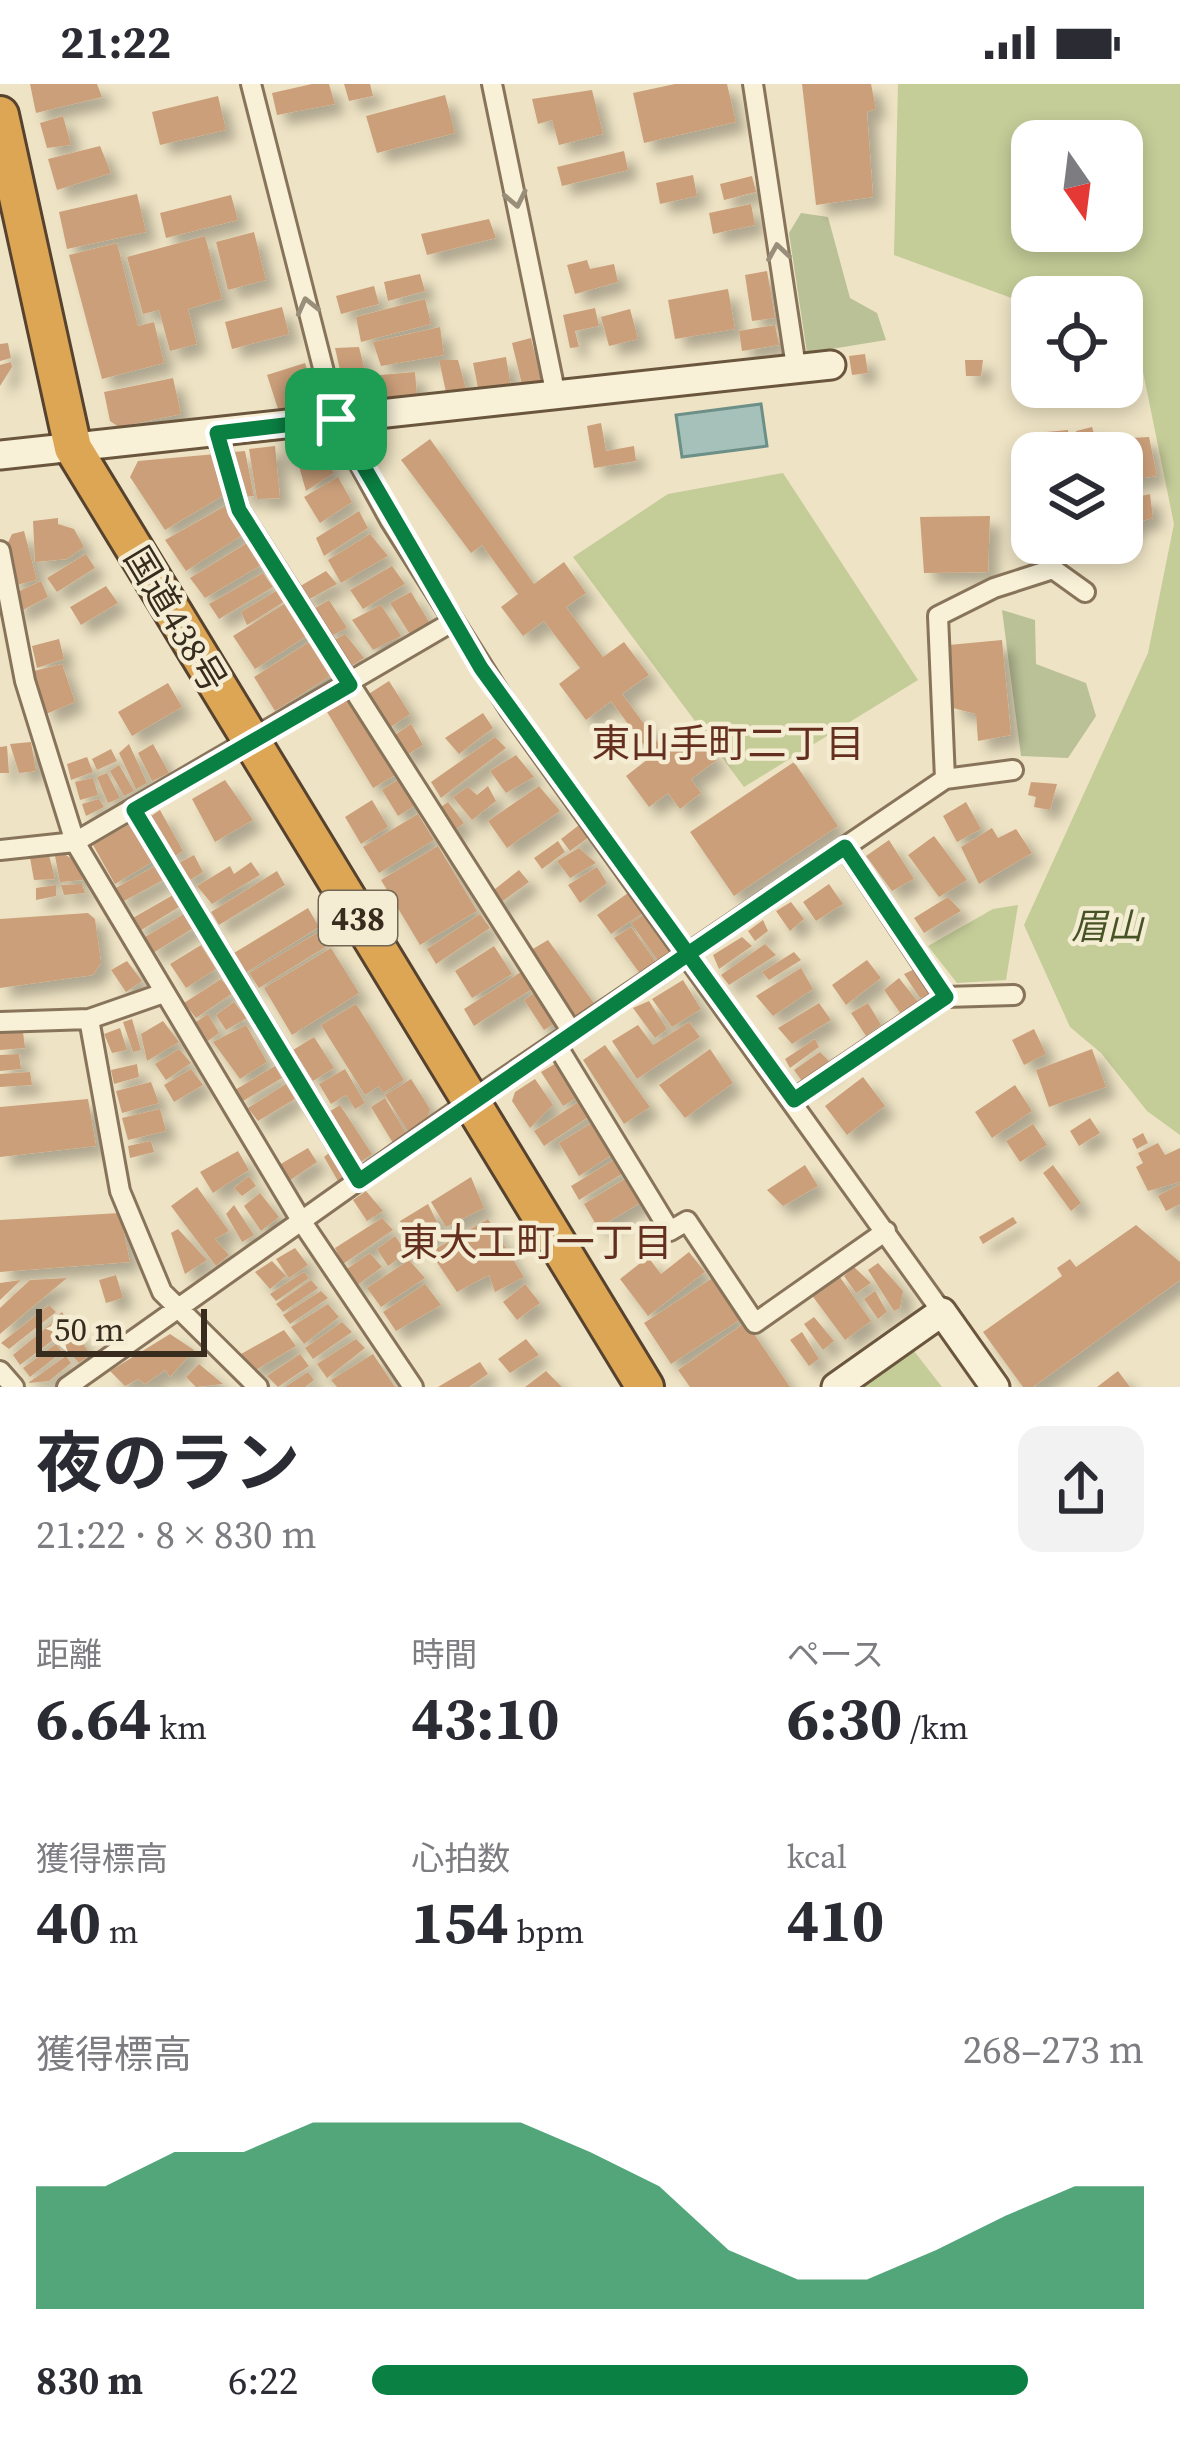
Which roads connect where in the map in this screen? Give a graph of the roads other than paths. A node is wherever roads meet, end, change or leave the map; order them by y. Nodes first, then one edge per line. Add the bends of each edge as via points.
1 (251, 84) edge
2 (492, 84) edge
3 (753, 84) edge
4 (0, 115) edge
5 (832, 365) dead end
6 (796, 367) junction
7 (555, 392) junction
8 (336, 419) junction
9 (217, 433) junction
10 (73, 448) junction
11 (0, 455) edge
12 (0, 550) edge
13 (1085, 592) dead end
14 (452, 622) junction
15 (350, 685) junction
16 (251, 742) junction
17 (1013, 770) dead end
18 (945, 778) junction
19 (134, 810) junction
20 (75, 842) junction
21 (845, 847) junction
22 (0, 850) edge
23 (688, 954) junction
24 (161, 994) junction
25 (1014, 995) dead end
26 (946, 997) junction
27 (88, 1018) junction
28 (0, 1022) edge
29 (564, 1038) junction
30 (794, 1100) junction
31 (470, 1102) junction
32 (359, 1181) junction
33 (302, 1222) junction
34 (886, 1232) junction
35 (179, 1310) junction
36 (942, 1312) junction
37 (0, 1371) edge
38 (14, 1387) edge
39 (67, 1387) edge
40 (258, 1387) edge
41 (413, 1387) edge
42 (645, 1387) edge
43 (836, 1387) edge
44 (995, 1387) edge

8 -> 1 street
2 -> 7 street
6 -> 3 street
4 - 10 highway, 国道438号 / 438
5 - 6 street
6 - 7 street
7 - 8 street
8 - 9 street
8 - 14 street
9 - 10 street
9 - 15 street via 239,510
10 - 11 street
10 - 16 highway, 国道438号 / 438
12 - 20 street via 25,681
13 - 18 street via 1053,569 938,616
14 - 15 street
14 - 23 street
15 - 16 street
15 - 29 street
16 - 19 street
16 - 31 highway, 国道438号 / 438
17 - 18 street
18 - 21 street
19 - 20 street
19 - 32 street
20 - 22 street
20 - 24 street
21 - 23 street
21 - 26 street
23 - 29 street
23 - 30 street
24 - 27 street
24 - 33 street
25 - 26 street
26 - 30 street
27 - 28 street
27 - 35 street via 120,1191 162,1292
29 - 31 street
29 - 34 street via 670,1231 687,1221 755,1323
30 - 34 street
31 - 32 street
31 - 42 highway, 国道438号 / 438
32 - 33 street
33 - 35 street
33 - 41 street
34 - 36 street
35 - 39 street
35 - 40 street
36 - 43 street
36 - 44 street
37 - 38 street

